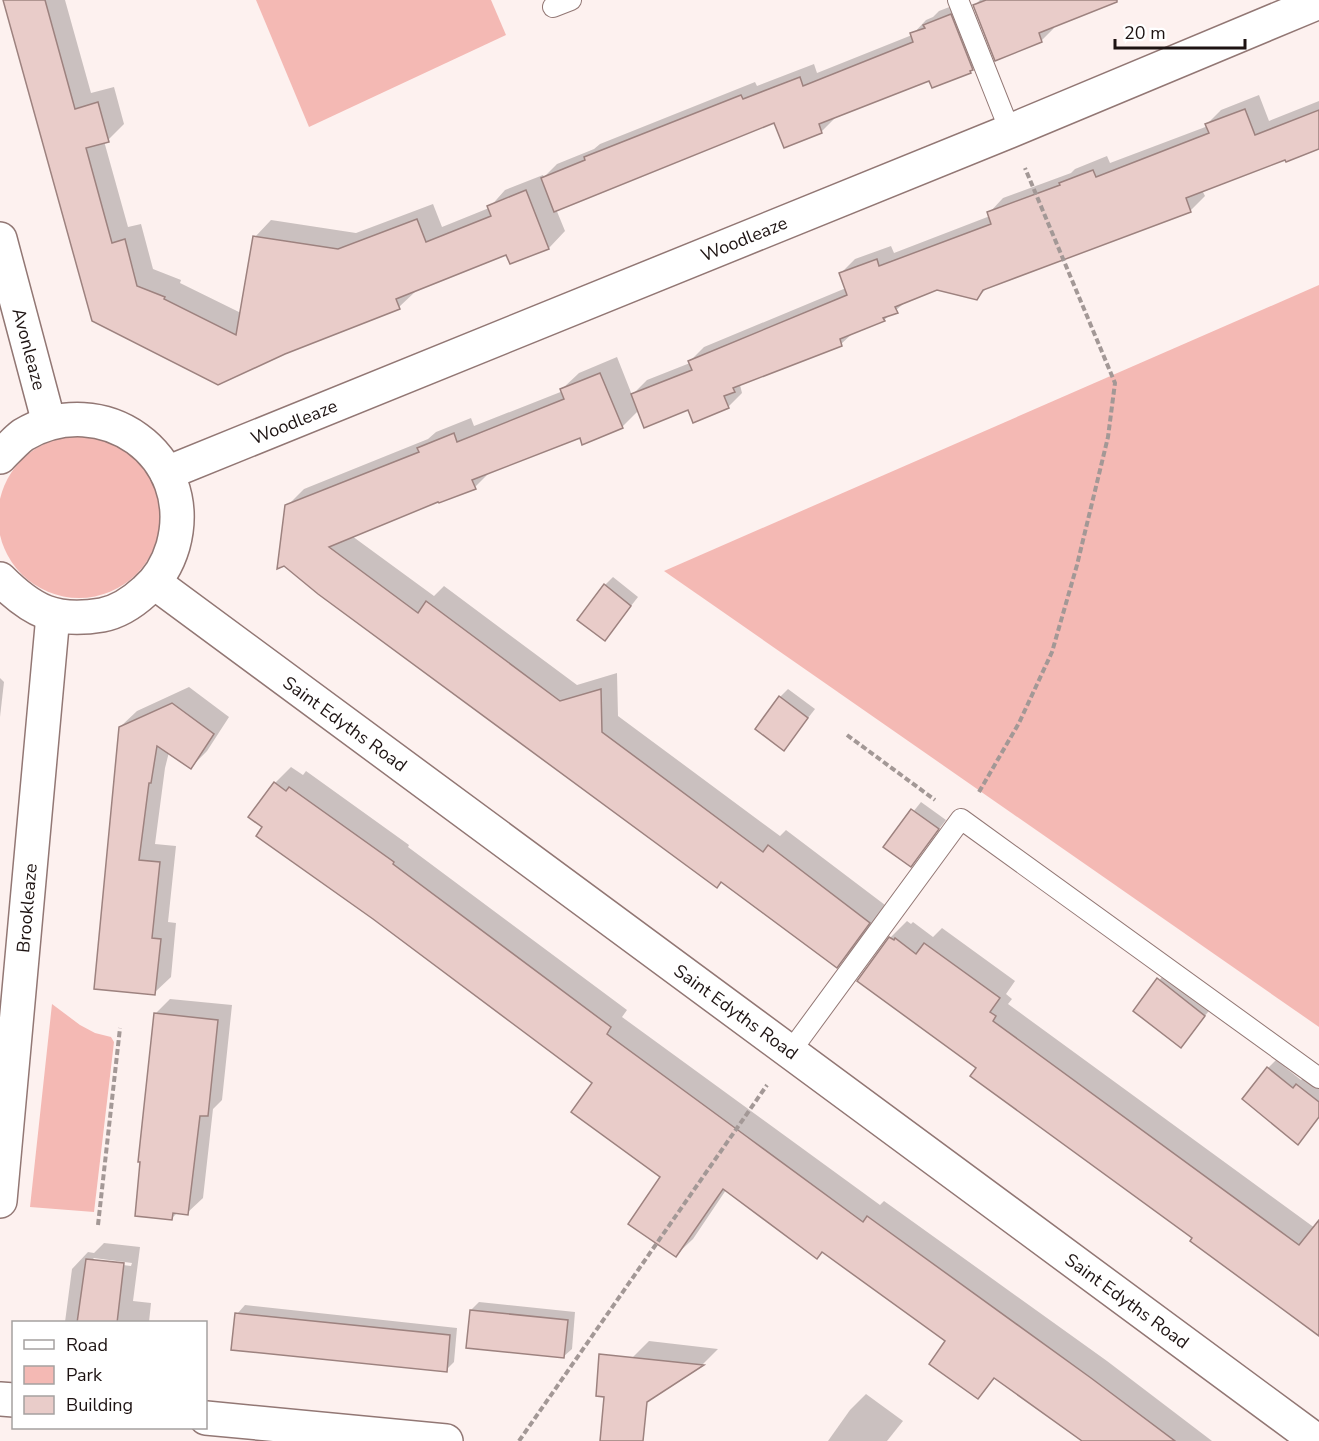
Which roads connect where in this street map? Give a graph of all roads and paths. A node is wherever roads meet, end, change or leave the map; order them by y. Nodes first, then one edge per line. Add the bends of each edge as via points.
1 (958, 0) edge
2 (1319, 2) edge
3 (1010, 131) junction
4 (0, 239) edge
5 (49, 423) junction
6 (0, 457) edge
7 (167, 473) junction
8 (0, 579) edge
9 (155, 583) junction
10 (53, 615) junction
11 (847, 735) dead end
12 (961, 819) junction
13 (120, 1028) dead end
14 (790, 1052) junction
15 (1319, 1078) edge
16 (0, 1201) edge
17 (98, 1226) dead end
18 (207, 1418) edge
19 (1314, 1436) edge
20 (446, 1441) edge
21 (519, 1441) edge

1 - 3 lane
2 - 3 street, Woodleaze
3 - 7 street, Woodleaze
3 - 12 path via 1115,383 1108,437 1052,652 1019,723
4 - 5 street, Avonleaze
5 - 6 street via 21,436
5 - 7 street via 76,418 104,422 130,432 151,450
7 - 9 street via 177,500 178,530 170,558
8 - 10 street via 21,600
9 - 10 street via 134,602 108,614 80,618
9 - 14 street, Saint Edyths Road
10 - 16 street, Brookleaze
11 - 12 path
12 - 14 lane
12 - 15 lane
13 - 17 path
14 - 19 street, Saint Edyths Road
14 - 21 path
18 - 20 street

